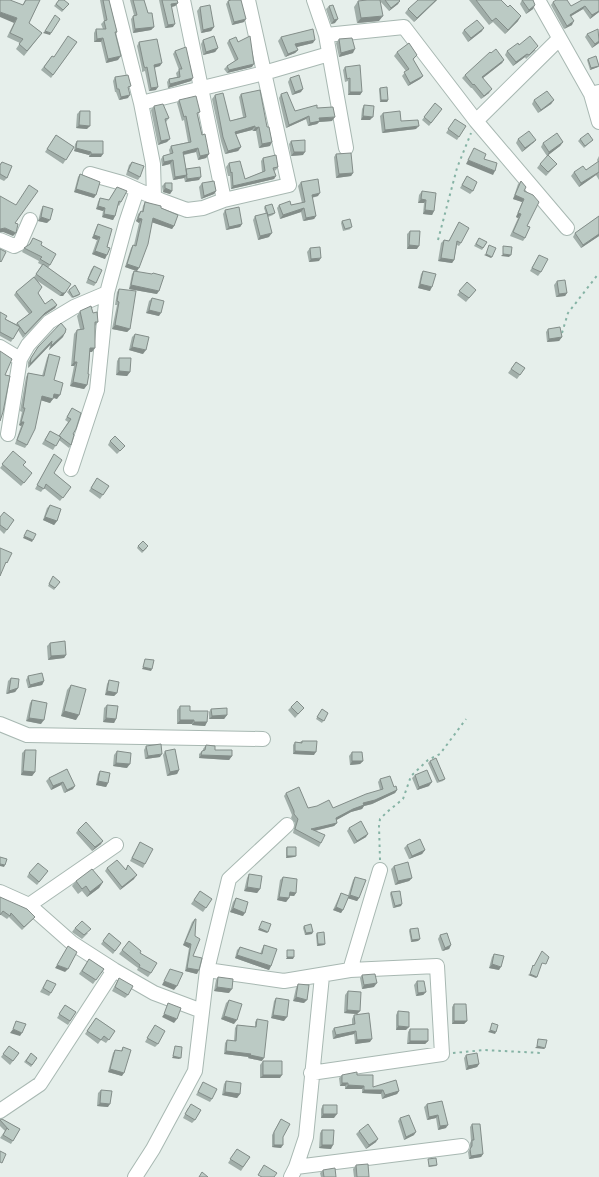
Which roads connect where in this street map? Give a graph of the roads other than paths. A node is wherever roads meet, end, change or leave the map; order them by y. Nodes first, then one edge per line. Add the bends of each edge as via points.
1 (115, 0) edge
2 (183, 0) edge
3 (248, 0) edge
4 (314, 0) edge
5 (538, 0) edge
6 (326, 35) junction
7 (560, 39) junction
8 (329, 54) junction
9 (264, 73) junction
10 (201, 89) junction
11 (595, 93) edge
12 (141, 103) junction
13 (476, 121) junction
14 (599, 122) edge
15 (346, 148) dead end
16 (90, 174) dead end
17 (138, 190) junction
18 (154, 198) junction
19 (224, 200) junction
20 (30, 220) dead end
21 (566, 228) dead end
22 (0, 240) edge
23 (107, 293) junction
24 (0, 347) edge
25 (20, 359) junction
26 (8, 434) dead end
27 (71, 469) dead end
28 (0, 724) edge
29 (263, 738) dead end
30 (287, 825) dead end
31 (116, 845) dead end
32 (380, 870) road end
33 (0, 892) edge
34 (29, 905) junction
35 (114, 970) junction
36 (207, 970) junction
37 (350, 970) junction
38 (322, 976) junction
39 (202, 1011) junction
40 (312, 1073) junction
41 (0, 1111) edge
42 (462, 1146) dead end
43 (294, 1172) edge
44 (135, 1177) edge

1 - 12 street
2 - 10 street
3 - 9 street
4 - 6 street
5 - 7 street
6 - 8 street
6 - 13 street via 404,27
7 - 11 street
7 - 13 street
8 - 9 street
8 - 15 street
9 - 10 street
9 - 19 street via 289,186
10 - 12 street
10 - 19 street
11 - 14 street
12 - 18 street via 153,164
13 - 21 street
16 - 17 street
17 - 18 street
17 - 23 street
18 - 19 street via 187,210
20 - 22 street via 20,243 14,246
23 - 25 street via 49,322
23 - 27 street via 97,390
24 - 25 street
25 - 26 street
28 - 29 street via 28,735
30 - 36 street via 229,880
31 - 34 street
32 - 37 street
33 - 34 street
34 - 35 street via 72,943
35 - 39 street via 154,993
35 - 41 street via 40,1084
36 - 38 street via 284,981
36 - 39 street
37 - 38 street
37 - 40 street via 437,966 442,1054
38 - 40 street
39 - 44 street via 196,1072
40 - 43 street via 306,1137
42 - 43 street

